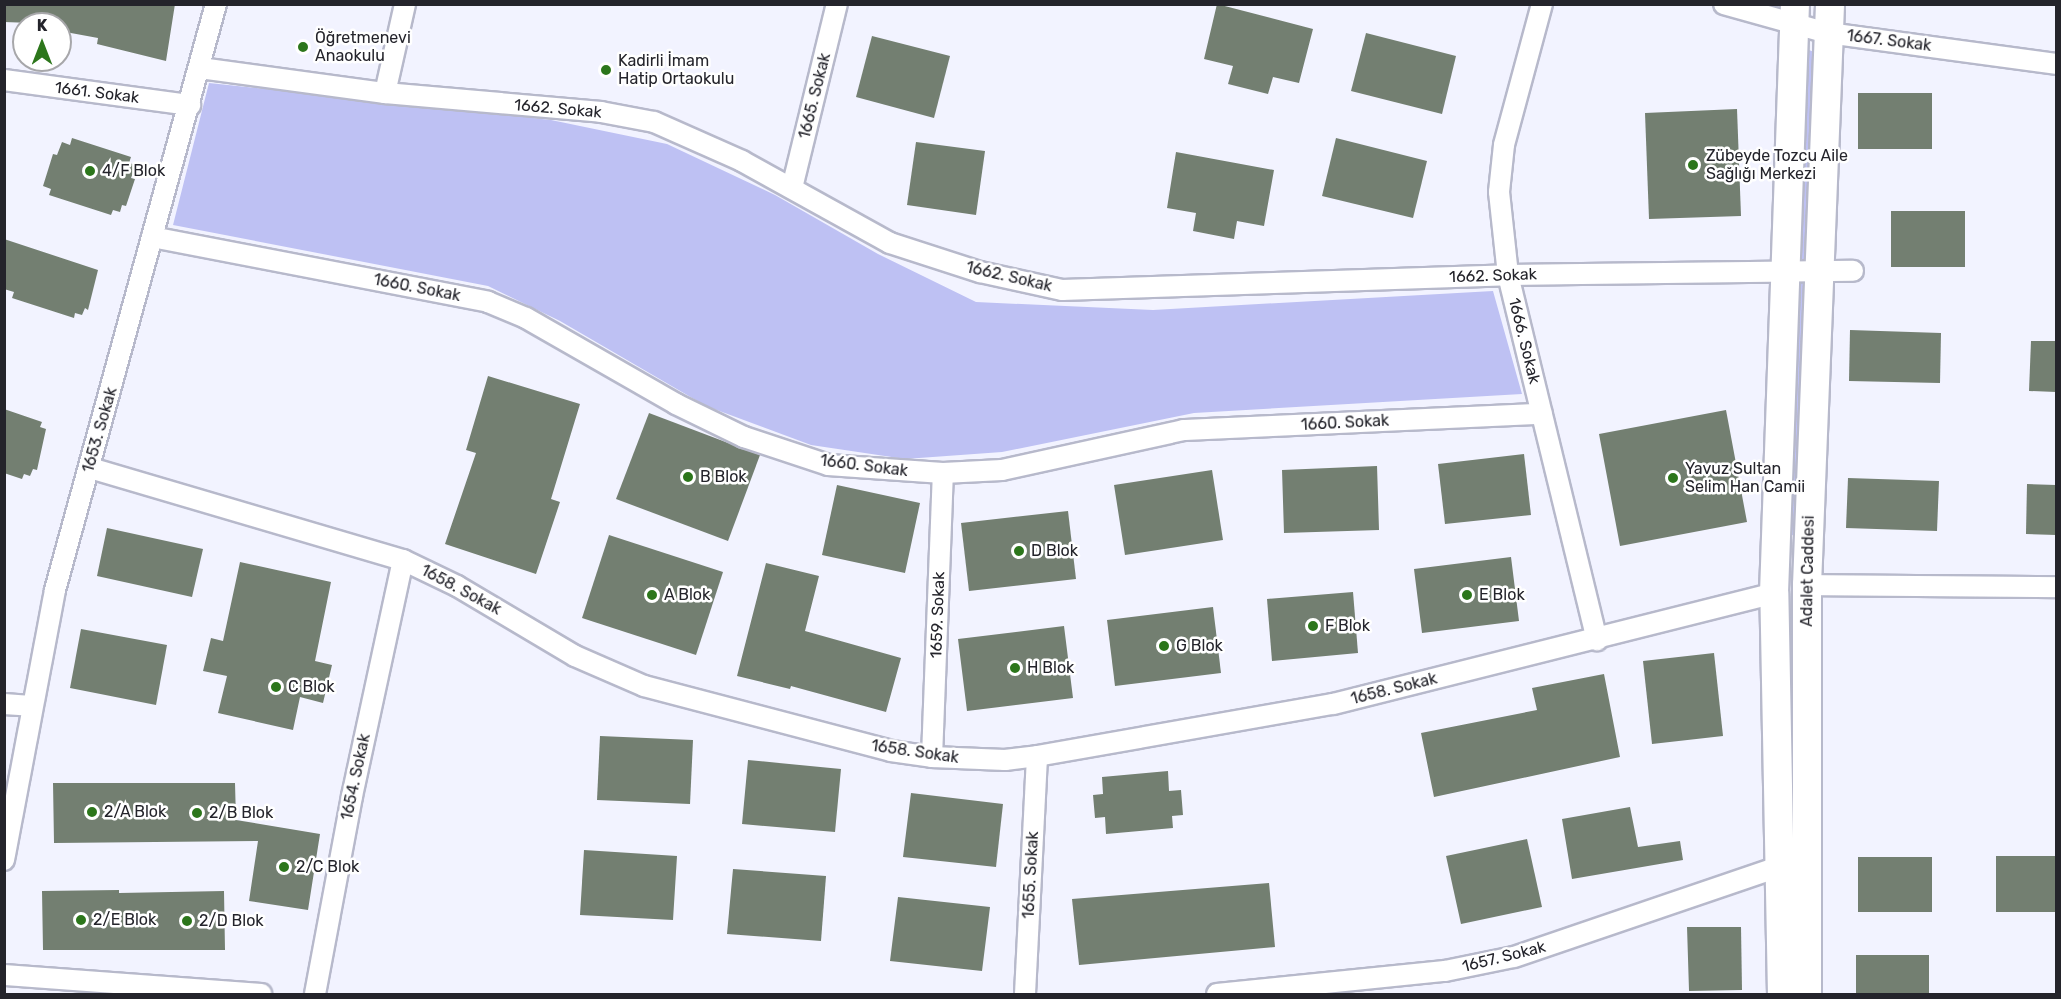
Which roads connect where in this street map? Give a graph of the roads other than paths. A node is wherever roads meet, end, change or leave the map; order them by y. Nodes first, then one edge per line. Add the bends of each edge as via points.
1 (216, 4) edge
2 (405, 4) edge
3 (837, 4) edge
4 (1542, 4) edge
5 (1724, 4) edge
6 (1830, 4) edge
7 (1794, 16) edge
8 (1828, 33) junction
9 (2056, 64) edge
10 (200, 68) junction
11 (4, 80) edge
12 (385, 93) junction
13 (190, 105) junction
14 (792, 188) junction
15 (152, 237) junction
16 (1785, 271) junction
17 (1819, 271) junction
18 (1853, 271) dead end
19 (1508, 275) junction
20 (1542, 414) junction
21 (90, 468) junction
22 (943, 473) junction
23 (403, 560) junction
24 (1807, 585) junction
25 (2056, 587) edge
26 (1774, 593) junction
27 (1597, 640) junction
28 (4, 704) edge
29 (31, 706) junction
30 (1037, 756) junction
31 (932, 757) junction
32 (4, 860) edge
33 (1779, 867) junction
34 (4, 975) edge
35 (261, 994) edge
36 (315, 994) edge
37 (1025, 994) edge
38 (1217, 994) edge
39 (1782, 994) edge
40 (1807, 994) edge

1 - 10 street, 1653. Sokak
2 - 12 street
3 - 14 street, 1665. Sokak
4 - 19 street, 1666. Sokak via 1504,145 1499,192
5 - 7 street, 1667. Sokak
6 - 8 street, Adalet Caddesi
7 - 8 street, 1667. Sokak
7 - 16 street
8 - 9 street, 1667. Sokak
8 - 17 street, Adalet Caddesi
10 - 12 street, 1662. Sokak
10 - 13 street, 1653. Sokak
11 - 13 street, 1661. Sokak
12 - 14 street, 1662. Sokak via 601,112 654,122
13 - 15 street, 1653. Sokak
14 - 19 street, 1662. Sokak via 890,243 980,273 1062,290
15 - 21 street, 1653. Sokak
15 - 22 street, 1660. Sokak via 488,302 526,318 676,404 744,437 828,465
16 - 17 street, 1662. Sokak
16 - 19 street, 1662. Sokak
16 - 26 street
17 - 18 street, 1662. Sokak
17 - 24 street, Adalet Caddesi
19 - 20 street, 1666. Sokak
20 - 22 street, 1660. Sokak via 1184,430 1002,470
20 - 27 street, 1666. Sokak
21 - 23 street, 1658. Sokak
21 - 29 street, 1653. Sokak via 60,570
22 - 31 street, 1659. Sokak
23 - 31 street, 1658. Sokak via 457,586 575,656 644,686 880,748
23 - 36 street, 1654. Sokak via 352,796
24 - 25 street
24 - 40 street, Adalet Caddesi
26 - 27 street, 1658. Sokak
26 - 33 street
27 - 30 street, 1658. Sokak via 1333,704
28 - 29 street
29 - 32 street, 1653. Sokak
30 - 31 street, 1658. Sokak via 1005,760
30 - 37 street, 1655. Sokak
33 - 38 street, 1657. Sokak via 1514,957 1445,971
33 - 39 street
34 - 35 street

